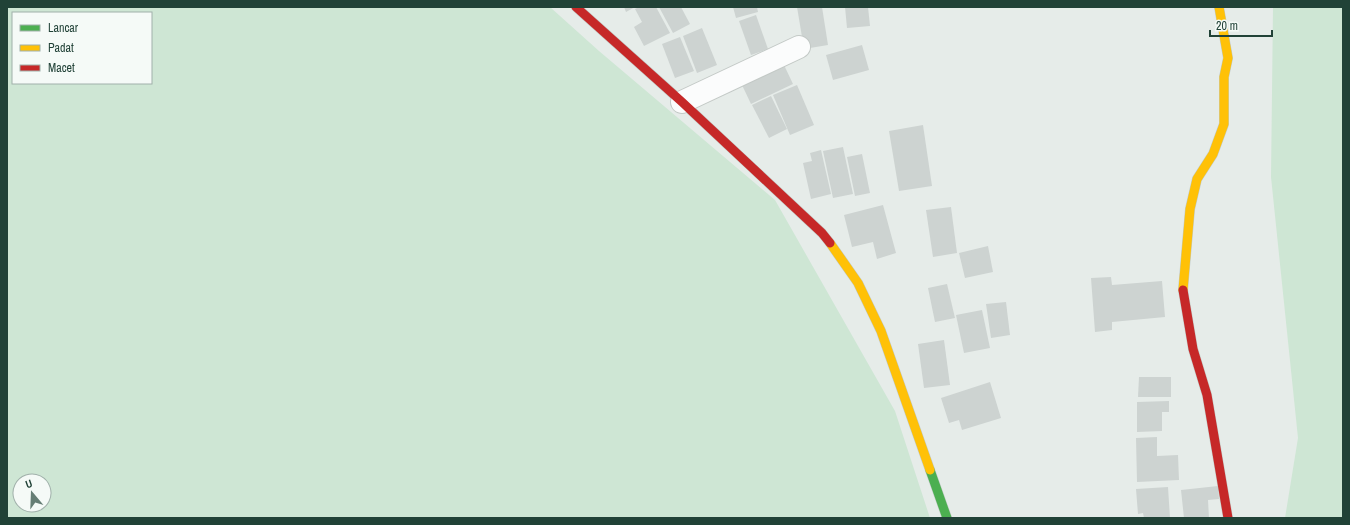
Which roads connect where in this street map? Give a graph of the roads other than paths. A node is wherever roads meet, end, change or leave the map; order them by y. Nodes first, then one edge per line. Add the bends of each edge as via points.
1 (576, 7) edge
2 (1219, 7) edge
3 (799, 47) dead end
4 (682, 102) junction
5 (947, 518) edge
6 (1228, 518) edge

1 - 4 street
2 - 6 street via 1228,58 1224,77 1224,124 1213,154 1197,179 1190,209 1183,294 1193,349 1207,395
3 - 4 street
4 - 5 street via 822,233 858,283 881,330

